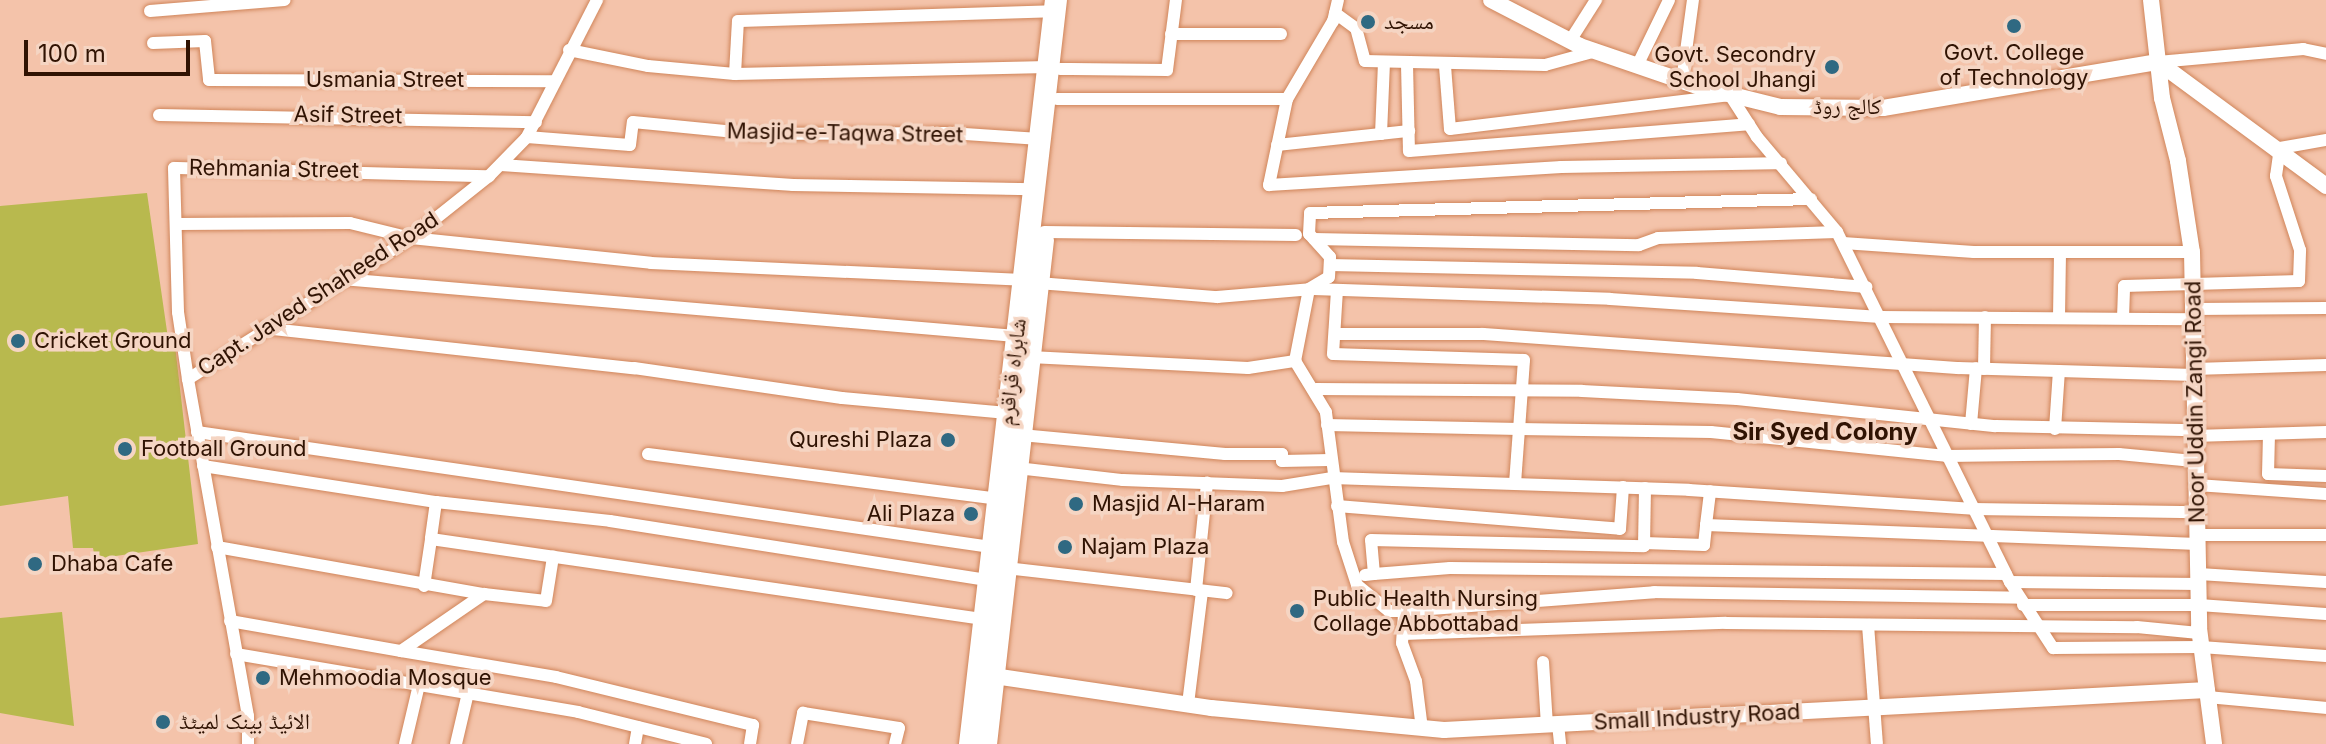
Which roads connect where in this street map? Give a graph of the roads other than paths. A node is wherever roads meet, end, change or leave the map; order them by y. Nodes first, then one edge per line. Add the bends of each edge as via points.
1 (285, 0) edge
2 (597, 0) edge
3 (1176, 0) edge
4 (1338, 0) edge
5 (1596, 0) edge
6 (1669, 0) edge
7 (1693, 0) edge
8 (2151, 0) edge
9 (1497, 2) edge
10 (1060, 4) edge
11 (150, 11) dead end
12 (1335, 13) junction
13 (1171, 34) junction
14 (1281, 34) dead end
15 (1570, 41) junction
16 (153, 43) dead end
17 (569, 50) junction
18 (1596, 51) junction
19 (2326, 54) edge
20 (1384, 62) junction
21 (2158, 62) junction
22 (1407, 64) junction
23 (1445, 66) junction
24 (1637, 66) junction
25 (1054, 68) junction
26 (735, 74) junction
27 (555, 81) junction
28 (1682, 81) junction
29 (1730, 95) junction
30 (1057, 99) junction
31 (1287, 99) junction
32 (159, 115) dead end
33 (536, 122) junction
34 (1749, 124) junction
35 (1409, 131) junction
36 (1381, 134) junction
37 (527, 137) junction
38 (1040, 139) junction
39 (2326, 140) edge
40 (1277, 145) junction
41 (2280, 148) junction
42 (1781, 163) junction
43 (501, 165) junction
44 (489, 176) junction
45 (2326, 186) edge
46 (1034, 189) junction
47 (1811, 199) junction
48 (176, 224) junction
49 (1044, 232) junction
50 (1296, 235) dead end
51 (411, 238) junction
52 (1840, 238) junction
53 (1314, 239) junction
54 (2060, 252) junction
55 (2192, 252) junction
56 (1330, 265) junction
57 (342, 279) junction
58 (1031, 281) junction
59 (2299, 281) junction
60 (2193, 285) junction
61 (1866, 287) junction
62 (1309, 289) junction
63 (1337, 290) junction
64 (2300, 308) junction
65 (2326, 308) edge
66 (2194, 314) junction
67 (1880, 317) junction
68 (1985, 317) junction
69 (2059, 317) junction
70 (2123, 318) junction
71 (263, 328) junction
72 (1335, 334) junction
73 (1016, 336) junction
74 (1030, 357) junction
75 (1295, 361) junction
76 (1902, 365) junction
77 (2326, 365) edge
78 (1980, 368) junction
79 (2059, 371) junction
80 (2194, 372) junction
81 (188, 379) junction
82 (1316, 389) junction
83 (1524, 390) junction
84 (1007, 413) junction
85 (1931, 421) junction
86 (1971, 424) junction
87 (1327, 425) junction
88 (1519, 429) junction
89 (2055, 429) junction
90 (197, 432) junction
91 (2326, 432) edge
92 (2194, 433) junction
93 (2269, 434) junction
94 (1021, 435) junction
95 (648, 454) dead end
96 (1946, 456) junction
97 (1330, 460) junction
98 (2194, 461) junction
99 (203, 466) junction
100 (1017, 468) junction
101 (2326, 476) edge
102 (1332, 478) junction
103 (1207, 483) junction
104 (1515, 483) junction
105 (2197, 485) junction
106 (1623, 487) junction
107 (1645, 488) junction
108 (1710, 491) junction
109 (2326, 494) edge
110 (997, 499) junction
111 (436, 502) junction
112 (1337, 506) junction
113 (1973, 509) junction
114 (2198, 512) junction
115 (1706, 525) junction
116 (2326, 535) edge
117 (1987, 537) junction
118 (431, 539) junction
119 (2198, 539) junction
120 (1644, 543) junction
121 (217, 547) junction
122 (991, 547) junction
123 (553, 557) junction
124 (997, 574) junction
125 (1374, 574) junction
126 (1354, 577) junction
127 (2008, 578) junction
128 (2199, 579) junction
129 (2326, 582) edge
130 (424, 586) junction
131 (1199, 590) junction
132 (1227, 593) dead end
133 (484, 594) junction
134 (2021, 602) junction
135 (2199, 605) junction
136 (1404, 611) junction
137 (2326, 614) edge
138 (983, 619) junction
139 (230, 621) junction
140 (1868, 625) junction
141 (2037, 626) junction
142 (1403, 634) junction
143 (2200, 640) junction
144 (401, 651) junction
145 (236, 654) junction
146 (2326, 656) edge
147 (1543, 662) dead end
148 (986, 675) junction
149 (419, 685) junction
150 (468, 693) junction
151 (2208, 693) junction
152 (1188, 704) junction
153 (1872, 707) junction
154 (2326, 708) edge
155 (1552, 724) junction
156 (638, 727) junction
157 (1422, 729) junction
158 (1444, 737) edge
159 (248, 744) edge
160 (405, 744) edge
161 (456, 744) edge
162 (635, 744) edge
163 (706, 744) edge
164 (750, 744) edge
165 (797, 744) edge
166 (895, 744) edge
167 (970, 744) edge
168 (986, 744) edge
169 (1560, 744) edge
170 (1877, 744) edge
171 (2214, 744) edge

1 - 11 street
2 - 17 street, Capt. Javed Shaheed Road
3 - 13 street
4 - 12 street
5 - 15 street
6 - 24 street
7 - 28 street
8 - 21 street
9 - 15 street, کالج روڈ
10 - 25 highway, شاہراہ قراقرم
10 - 26 street via 738,21
12 - 20 street via 1356,28 1365,61
12 - 31 street
13 - 14 street
13 - 25 street via 1167,70
15 - 18 street, کالج روڈ
16 - 27 street, Usmania Street via 205,41 209,80
17 - 26 street via 648,66
17 - 27 street, Capt. Javed Shaheed Road
18 - 23 street via 1545,65
18 - 24 street, کالج روڈ
19 - 21 street via 2303,49
20 - 22 street
20 - 36 street
21 - 29 street, کالج روڈ via 1883,108 1780,107
21 - 41 street
21 - 55 street, Noor Uddin Zangi Road
22 - 23 street
22 - 35 street
23 - 29 street via 1450,129
24 - 28 street, کالج روڈ
25 - 26 street
25 - 30 highway, شاہراہ قراقرم
25 - 38 highway, شاہراہ قراقرم
27 - 33 street, Capt. Javed Shaheed Road
28 - 29 street, کالج روڈ
29 - 34 street
30 - 31 street
30 - 49 highway, شاہراہ قراقرم
31 - 40 street
32 - 33 street, Asif Street
33 - 37 street, Capt. Javed Shaheed Road
34 - 35 street via 1409,151
34 - 42 street
35 - 36 street
36 - 40 street
37 - 38 street, Masjid-e-Taqwa Street via 630,145 633,122 755,134 950,133
37 - 43 street, Capt. Javed Shaheed Road
38 - 46 highway, شاہراہ قراقرم
39 - 41 street
40 - 42 street via 1269,185 1561,167
41 - 45 street
41 - 59 street via 2276,176 2300,250
42 - 47 street
43 - 44 street, Capt. Javed Shaheed Road
43 - 46 street via 793,185
44 - 48 street, Rehmania Street via 174,168
44 - 51 street, Capt. Javed Shaheed Road
46 - 58 highway, شاہراہ قراقرم
47 - 52 street
47 - 53 street via 1310,213
48 - 51 street via 350,223
48 - 81 street, Rehmania Street via 178,312
49 - 50 street
49 - 58 highway, شاہراہ قراقرم
51 - 57 street, Capt. Javed Shaheed Road
51 - 58 street via 651,263
52 - 53 street via 1658,238 1639,245
52 - 54 street
52 - 61 street
53 - 56 street via 1330,257
54 - 55 street
54 - 69 street
55 - 60 street, Noor Uddin Zangi Road
56 - 61 street via 1697,273
56 - 62 street via 1329,277
57 - 71 street, Capt. Javed Shaheed Road
57 - 73 street
58 - 62 street via 1217,297
58 - 73 highway, شاہراہ قراقرم
58 - 74 highway, شاہراہ قراقرم
59 - 60 street
59 - 64 street
60 - 66 street, Noor Uddin Zangi Road
60 - 70 street via 2124,286
61 - 67 street
62 - 63 street
62 - 75 street
63 - 67 street via 1610,299
63 - 72 street
64 - 65 street
64 - 66 street
66 - 70 street
66 - 80 street, Noor Uddin Zangi Road
67 - 68 street
67 - 76 street
68 - 69 street
68 - 78 street
69 - 70 street
71 - 81 street, Capt. Javed Shaheed Road
71 - 84 street
72 - 76 street via 1483,334
72 - 83 street via 1333,354 1524,360
73 - 84 highway, شاہراہ قراقرم
74 - 75 street via 1248,368
74 - 94 highway, شاہراہ قراقرم
75 - 82 street
76 - 78 street
76 - 85 street
77 - 80 street
78 - 79 street
78 - 86 street
79 - 80 street
79 - 89 street
80 - 92 street, Noor Uddin Zangi Road
81 - 90 street, Capt. Javed Shaheed Road
82 - 83 street
82 - 87 street
83 - 85 street via 1737,399
83 - 88 street
84 - 110 highway, شاہراہ قراقرم
85 - 86 street
85 - 96 street
86 - 89 street
87 - 88 street
87 - 97 street
88 - 96 street via 1711,432
88 - 104 street
89 - 92 street
90 - 99 street, Capt. Javed Shaheed Road
90 - 122 street
91 - 93 street
92 - 93 street
92 - 98 street, Noor Uddin Zangi Road
93 - 101 street via 2268,474
94 - 97 street via 1225,454 1282,454 1282,461
94 - 100 highway, شاہراہ قراقرم
95 - 110 street
96 - 98 street via 2119,454
96 - 113 street
97 - 102 street
98 - 105 street, Noor Uddin Zangi Road
99 - 111 street
99 - 121 street, Capt. Javed Shaheed Road
100 - 103 street
100 - 124 highway, شاہراہ قراقرم
102 - 103 street via 1282,486
102 - 104 street
102 - 112 street
103 - 131 street
104 - 106 street
105 - 109 street
105 - 114 street, Noor Uddin Zangi Road
106 - 107 street
106 - 112 street via 1620,529
107 - 108 street
107 - 120 street
108 - 113 street
108 - 115 street
110 - 122 highway, شاہراہ قراقرم
111 - 118 street
111 - 124 street
112 - 126 street
113 - 114 street
113 - 117 street
114 - 119 street, Noor Uddin Zangi Road
115 - 117 street
115 - 120 street via 1704,545
116 - 119 street
117 - 119 street
117 - 127 street
118 - 123 street
118 - 130 street
119 - 128 street, Noor Uddin Zangi Road
120 - 125 street via 1371,540
121 - 130 street
121 - 139 street, Capt. Javed Shaheed Road
122 - 124 highway, شاہراہ قراقرم
123 - 133 street via 546,601
123 - 138 street
124 - 131 street
124 - 138 highway, شاہراہ قراقرم
124 - 148 highway, شاہراہ قراقرم
125 - 126 street
125 - 127 street via 1450,568
126 - 136 street via 1389,611
127 - 128 street
127 - 134 street
128 - 129 street
128 - 135 street, Noor Uddin Zangi Road
130 - 133 street
131 - 132 street
131 - 152 street
133 - 144 street
134 - 135 street
134 - 136 street via 1654,592
134 - 141 street
135 - 137 street
135 - 143 street, Noor Uddin Zangi Road
136 - 142 street
138 - 148 highway, شاہراہ قراقرم
139 - 144 street
139 - 145 street, Capt. Javed Shaheed Road
140 - 141 street
140 - 142 street via 1597,625
140 - 153 street
141 - 143 street
141 - 143 street via 2053,648
142 - 157 street
143 - 146 street
143 - 151 street, Noor Uddin Zangi Road
144 - 164 street via 556,677 753,725
145 - 149 street
145 - 159 street, Capt. Javed Shaheed Road
147 - 155 street
148 - 152 street, Small Industry Road
148 - 167 highway, شاہراہ قراقرم
148 - 168 highway, شاہراہ قراقرم
149 - 150 street
149 - 160 street
150 - 156 street
150 - 161 street
151 - 153 street, Small Industry Road
151 - 154 street
151 - 171 street, Noor Uddin Zangi Road
152 - 157 street, Small Industry Road
153 - 155 street, Small Industry Road
153 - 170 street
155 - 158 street, Small Industry Road
155 - 169 street
156 - 162 street
156 - 163 street
157 - 158 street, Small Industry Road
165 - 166 street via 803,713 899,728

